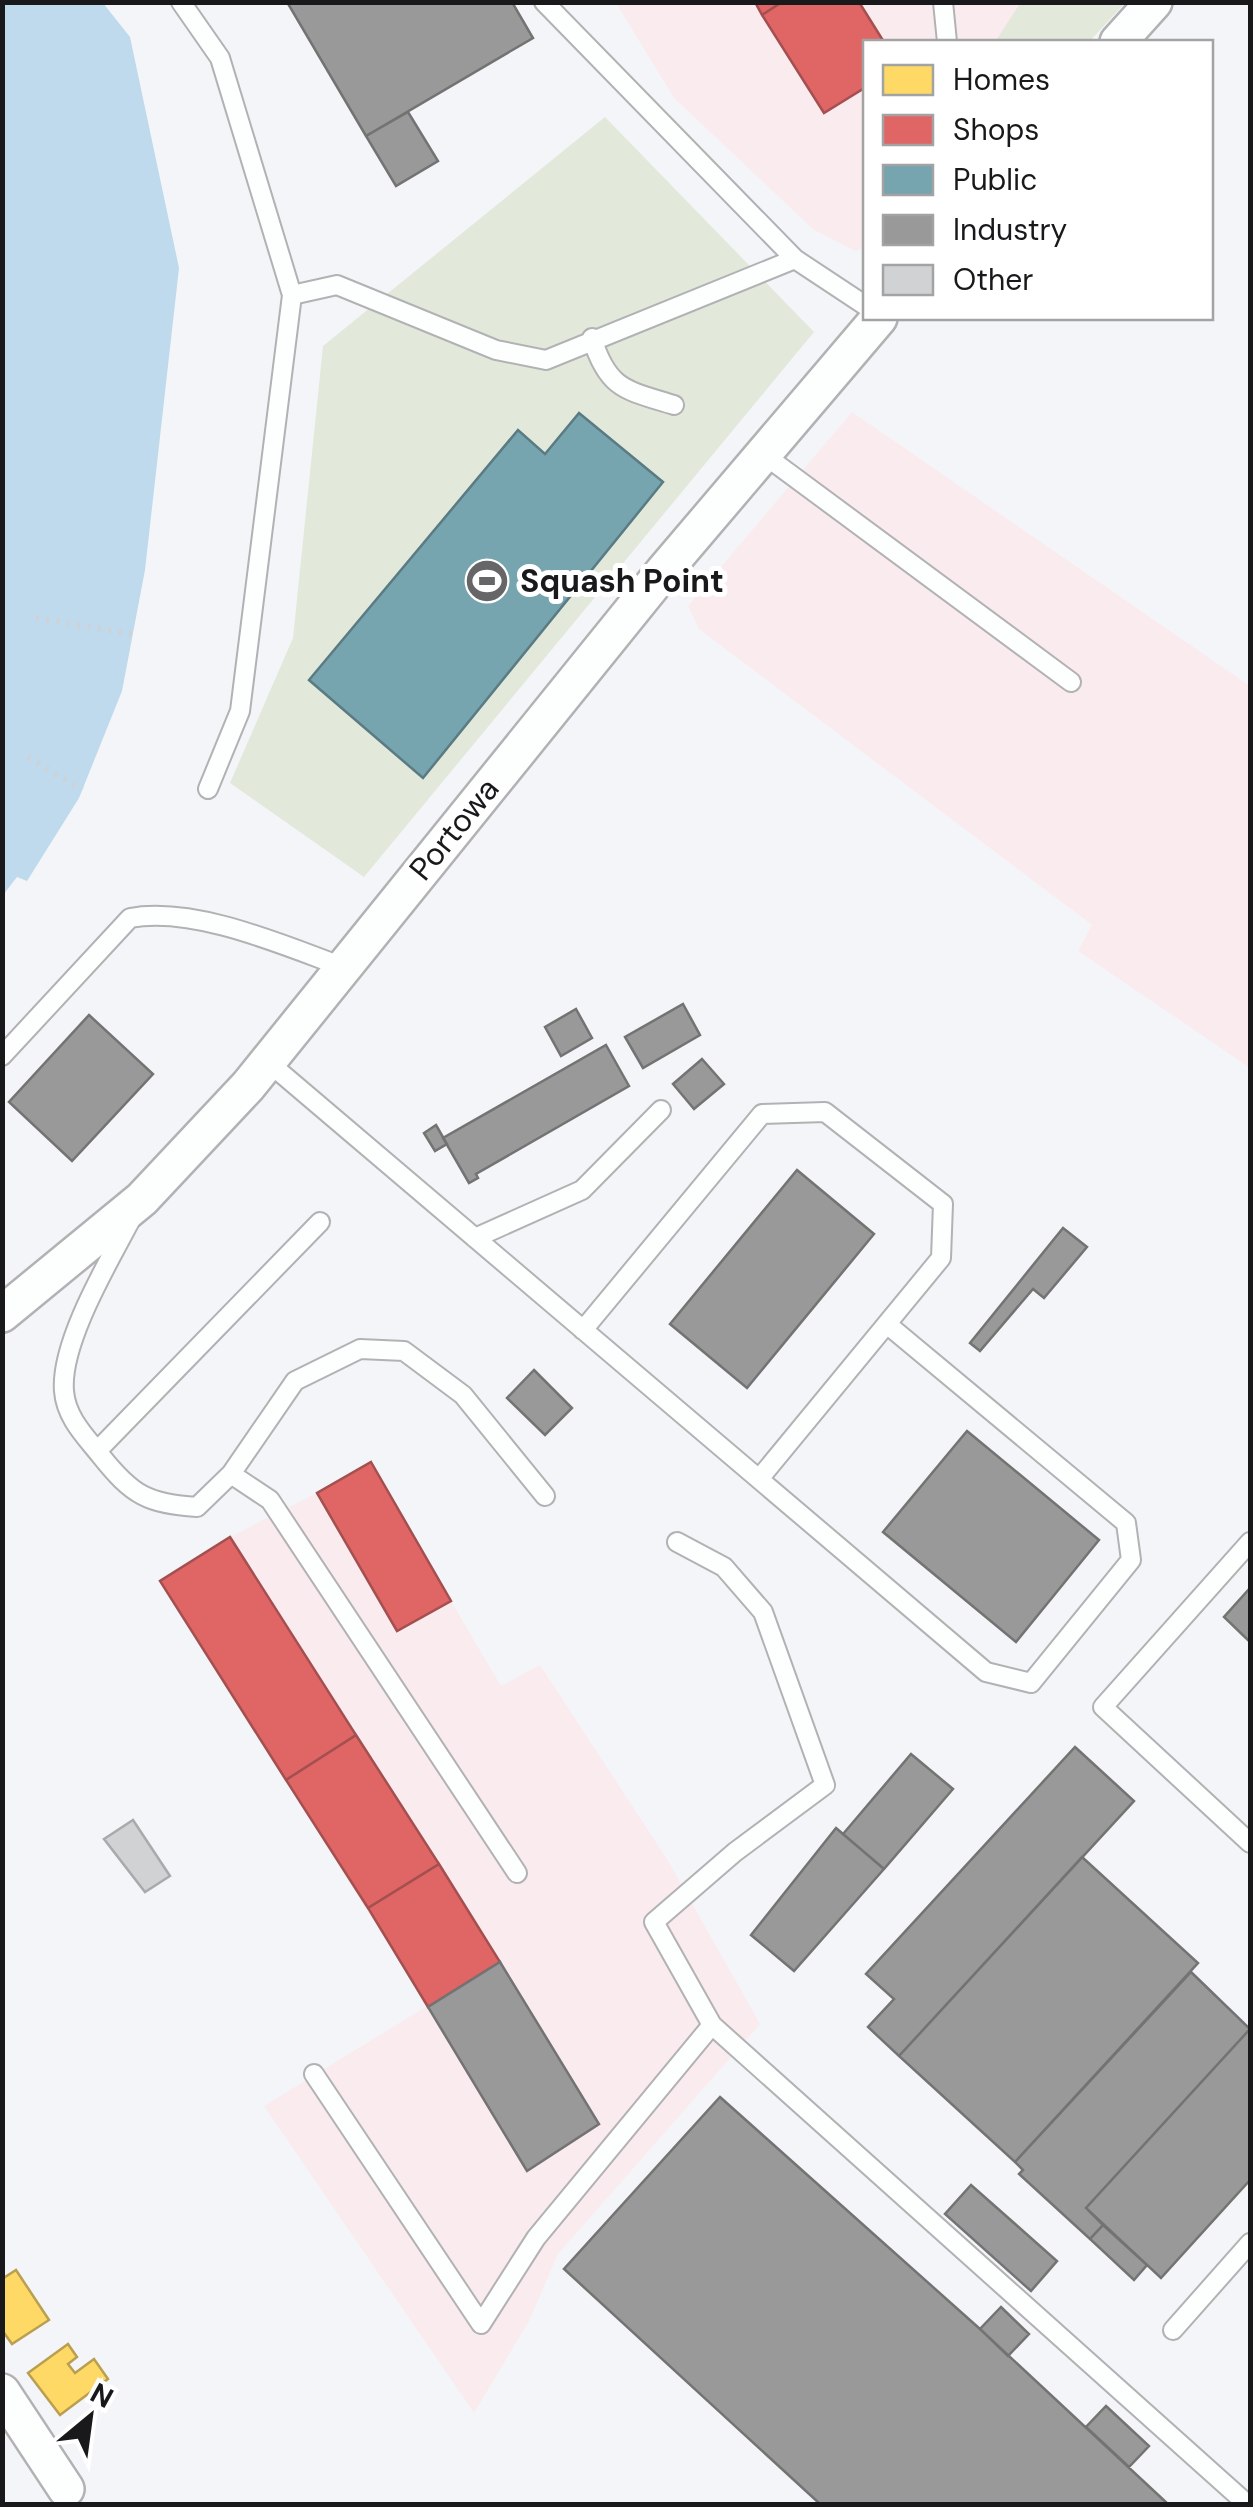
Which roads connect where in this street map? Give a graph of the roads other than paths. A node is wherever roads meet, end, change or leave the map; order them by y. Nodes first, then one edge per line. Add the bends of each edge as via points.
1 (181, 2) edge
2 (544, 2) edge
3 (943, 2) edge
4 (1154, 2) edge
5 (947, 40) edge
6 (1120, 40) edge
7 (795, 258) junction
8 (292, 295) junction
9 (863, 304) edge
10 (877, 320) edge
11 (592, 338) junction
12 (674, 405) dead end
13 (764, 454) junction
14 (1071, 682) dead end
15 (208, 789) dead end
16 (343, 967) junction
17 (2, 1056) edge
18 (268, 1062) junction
19 (661, 1110) dead end
20 (142, 1198) junction
21 (320, 1222) dead end
22 (475, 1238) junction
23 (2, 1314) edge
24 (888, 1325) junction
25 (582, 1330) junction
26 (97, 1451) junction
27 (232, 1474) junction
28 (759, 1479) junction
29 (545, 1496) dead end
30 (676, 1542) dead end
31 (1250, 1542) edge
32 (1250, 1842) edge
33 (517, 1873) dead end
34 (712, 2025) junction
35 (314, 2074) dead end
36 (1250, 2243) edge
37 (1174, 2330) dead end
38 (2, 2392) edge
39 (66, 2489) dead end
40 (1247, 2504) edge

1 - 8 lane via 220,58
2 - 7 lane
3 - 5 lane
4 - 6 street
7 - 9 lane
7 - 11 lane
8 - 11 lane via 337,285 496,350 546,360
8 - 15 lane via 240,711
10 - 13 street, Portowa
11 - 12 lane via 601,368 620,388
13 - 14 lane
13 - 16 street, Portowa
16 - 17 lane via 193,920 155,913 130,918
16 - 18 street, Portowa
18 - 20 street, Portowa
18 - 22 lane
19 - 22 lane via 582,1190
20 - 23 street, Portowa
20 - 26 lane via 78,1323 63,1390 72,1419
21 - 26 lane
22 - 25 lane
24 - 25 lane via 942,1258 943,1204 826,1112 762,1114
24 - 28 lane
24 - 28 lane via 1126,1524 1131,1560 1031,1683 986,1672
25 - 28 lane
26 - 27 lane via 123,1483 156,1504 197,1508
27 - 29 lane via 295,1382 360,1349 404,1350 463,1395
27 - 33 lane via 270,1500
30 - 34 lane via 724,1568 763,1612 825,1785 654,1922
31 - 32 lane via 1103,1707
34 - 35 lane via 536,2238 482,2324
34 - 40 lane
36 - 37 lane
38 - 39 street

